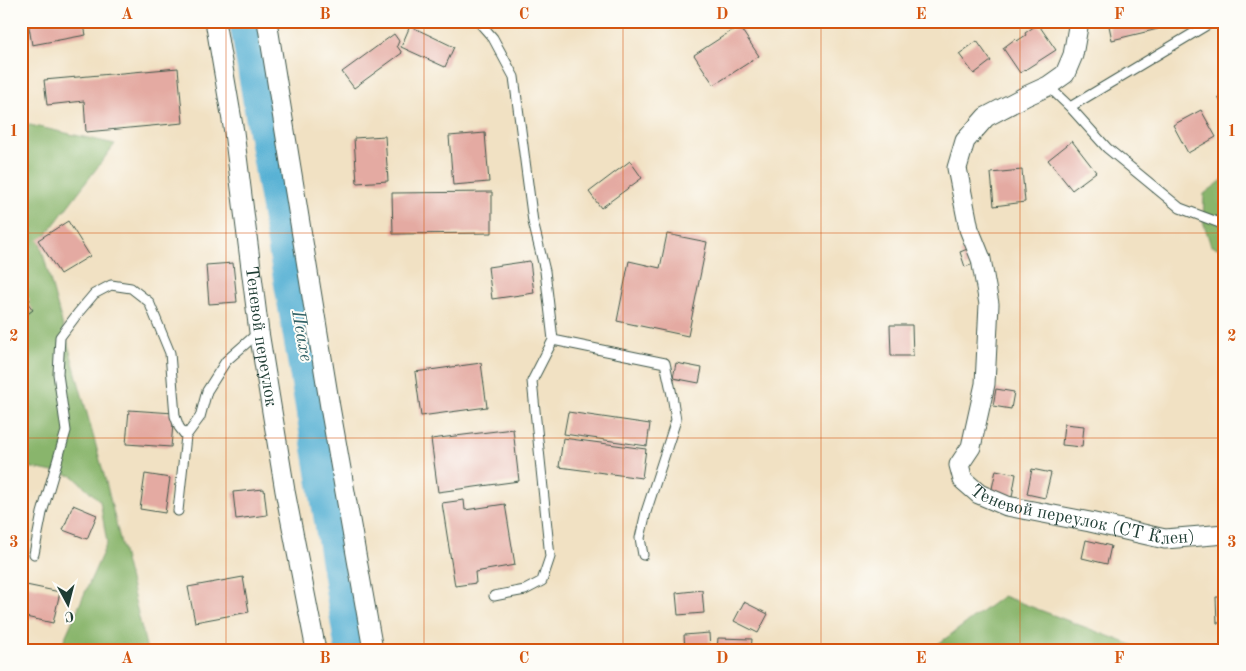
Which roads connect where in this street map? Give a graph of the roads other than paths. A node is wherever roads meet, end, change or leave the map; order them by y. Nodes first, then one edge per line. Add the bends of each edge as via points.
1 (215, 21) edge
2 (267, 21) edge
3 (478, 21) edge
4 (1079, 21) edge
5 (1211, 21) edge
6 (1048, 86) junction
7 (1070, 108) junction
8 (1225, 225) edge
9 (259, 332) junction
10 (553, 340) junction
11 (186, 436) junction
12 (178, 512) dead end
13 (1225, 534) edge
14 (34, 554) dead end
15 (643, 555) dead end
16 (494, 596) dead end
17 (316, 650) edge
18 (373, 650) edge

1 - 9 street, Теневой переулок via 234,132
2 - 18 street
3 - 10 lane via 493,38 514,77
4 - 6 street, Теневой переулок (СТ Клен) via 1073,56 1065,74
5 - 7 lane
6 - 7 lane
6 - 13 street, Теневой переулок (СТ Клен) via 986,117 965,141 957,168 989,304 985,384 971,447 959,466 964,480 979,494 1007,506 1165,539
7 - 8 lane via 1107,148 1180,208
9 - 11 lane via 226,362 207,391 200,416
9 - 17 street, Теневой переулок via 285,492
10 - 15 lane via 665,363 676,420 646,512 640,538
10 - 16 lane via 532,381 550,557 542,581 525,590
11 - 12 lane
11 - 14 lane via 175,416 170,353 149,302 132,288 111,285 94,294 60,337 58,374 66,431 42,513

